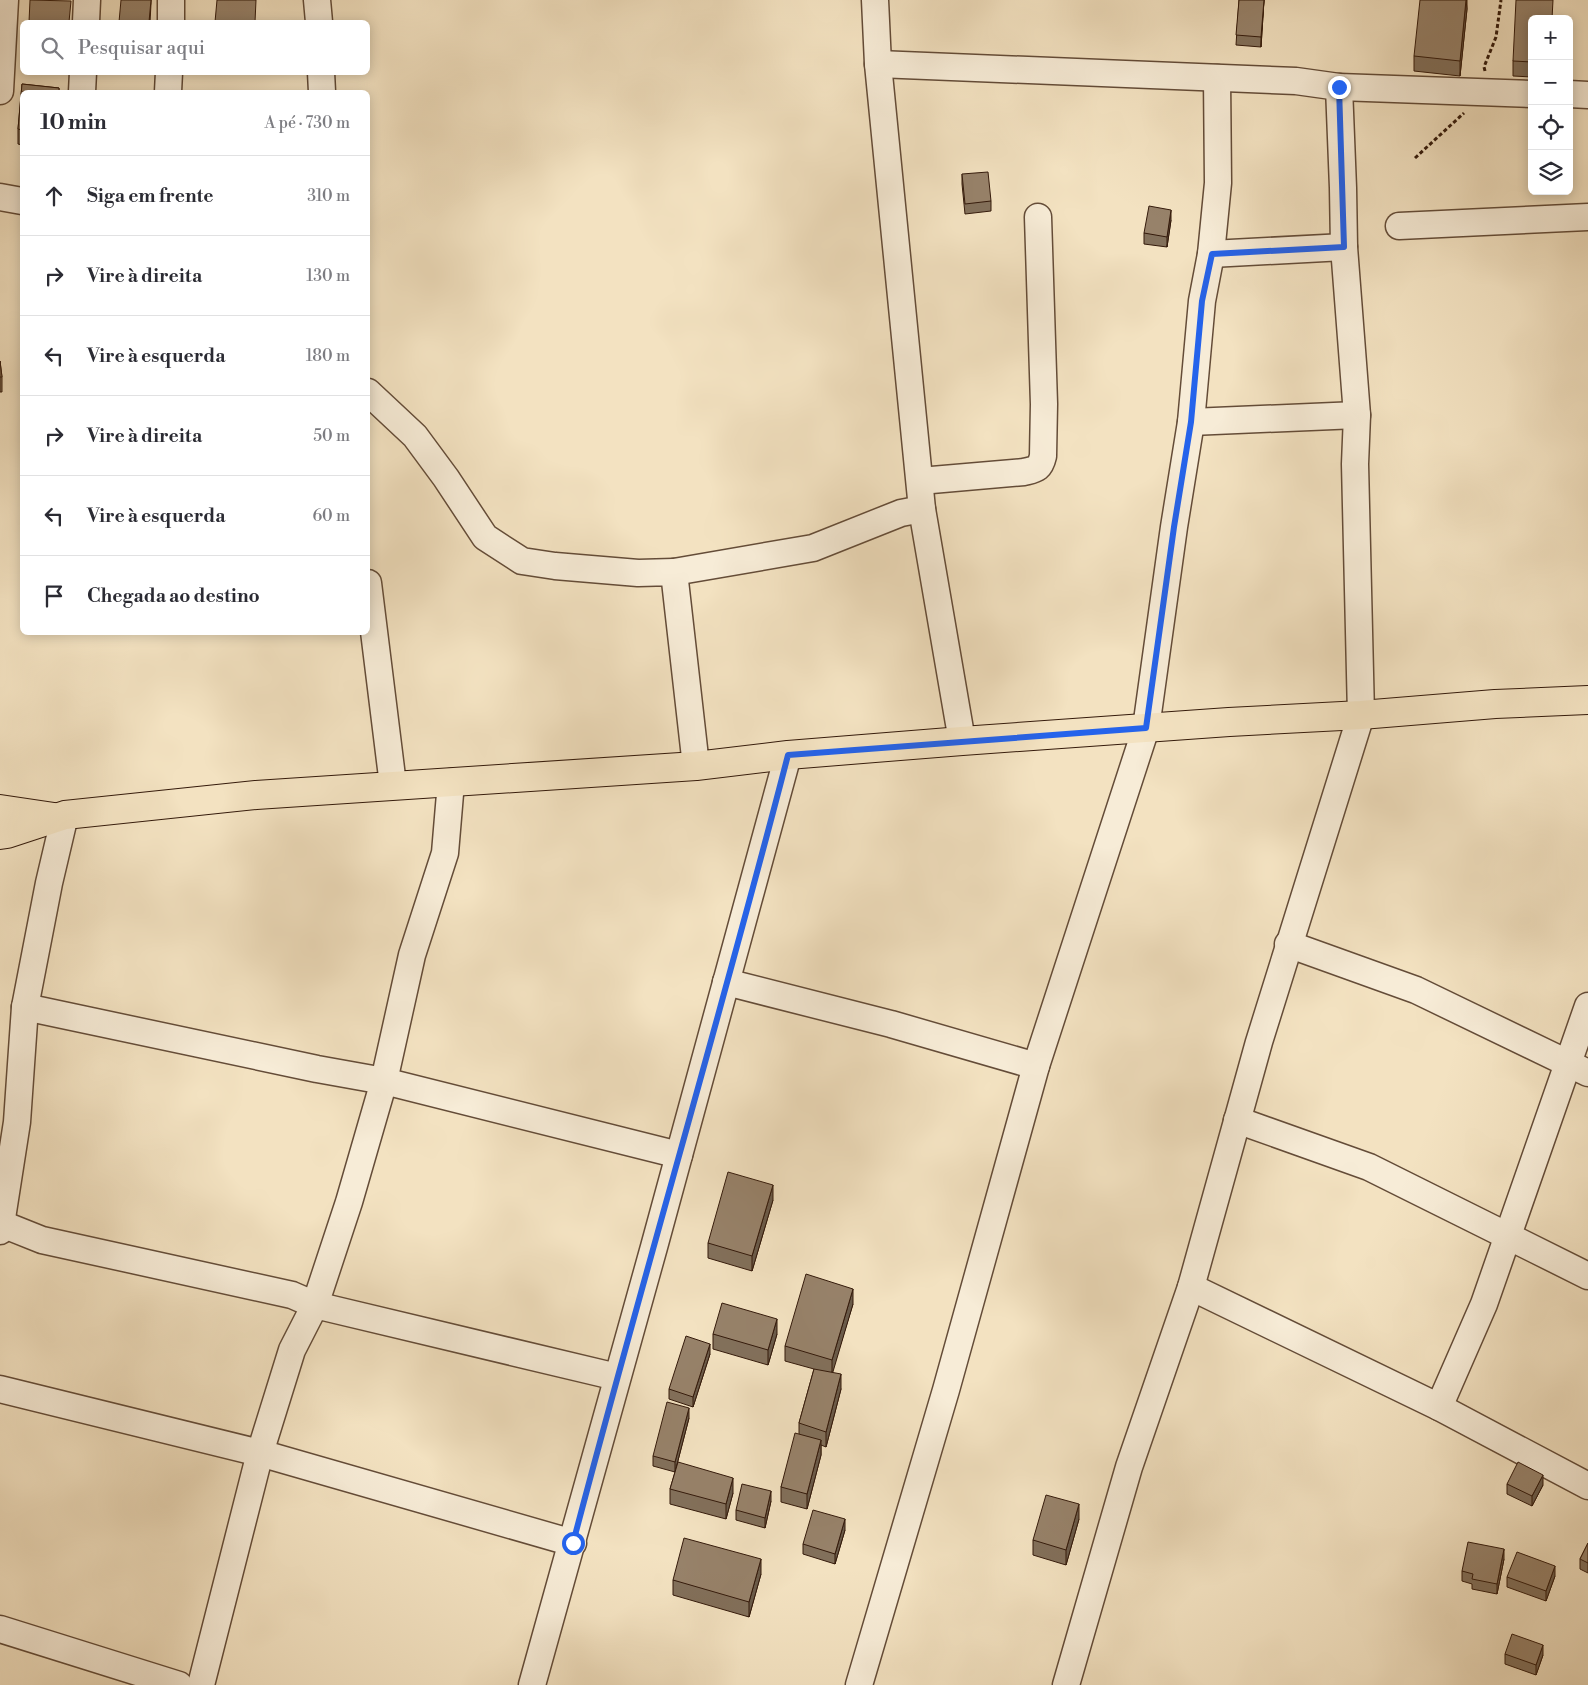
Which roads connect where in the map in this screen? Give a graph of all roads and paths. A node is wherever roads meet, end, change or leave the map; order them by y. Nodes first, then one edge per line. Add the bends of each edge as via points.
1 (5, 0) edge
2 (87, 0) edge
3 (171, 0) edge
4 (318, 0) edge
5 (875, 0) edge
6 (1501, 0) edge
7 (86, 20) edge
8 (171, 20) edge
9 (319, 20) edge
10 (878, 64) junction
11 (83, 75) edge
12 (169, 75) edge
13 (321, 75) edge
14 (1216, 78) junction
15 (1339, 87) junction
16 (82, 90) edge
17 (168, 90) edge
18 (322, 90) edge
19 (0, 91) edge
20 (1485, 93) junction
21 (1528, 94) edge
22 (1573, 94) edge
23 (1588, 95) edge
24 (1416, 158) dead end
25 (0, 197) edge
26 (20, 201) edge
27 (1588, 216) edge
28 (1038, 217) dead end
29 (1398, 226) dead end
30 (1344, 247) junction
31 (1212, 254) junction
32 (370, 394) edge
33 (1357, 415) junction
34 (1191, 422) junction
35 (920, 481) junction
36 (922, 509) junction
37 (674, 572) junction
38 (370, 599) edge
39 (1588, 700) edge
40 (1361, 715) junction
41 (1146, 728) junction
42 (962, 741) junction
43 (788, 755) junction
44 (696, 766) junction
45 (451, 782) junction
46 (393, 785) junction
47 (0, 809) edge
48 (62, 816) junction
49 (0, 835) edge
50 (1288, 944) junction
51 (726, 982) junction
52 (1588, 1006) edge
53 (24, 1007) junction
54 (1036, 1066) junction
55 (1578, 1069) edge
56 (384, 1081) junction
57 (1236, 1120) junction
58 (679, 1154) junction
59 (1, 1228) edge
60 (1508, 1235) junction
61 (1588, 1276) edge
62 (1191, 1287) junction
63 (315, 1306) junction
64 (617, 1377) junction
65 (0, 1389) edge
66 (1439, 1407) junction
67 (260, 1453) junction
68 (1588, 1486) edge
69 (573, 1543) junction
70 (0, 1629) edge
71 (179, 1685) edge
72 (201, 1685) edge
73 (532, 1685) edge
74 (859, 1685) edge
75 (1066, 1685) edge

1 - 19 street
2 - 7 street
3 - 8 street
4 - 9 street
5 - 10 street
6 - 20 path via 1496,37 1484,67
10 - 14 street
10 - 35 street
11 - 16 street
12 - 17 street
13 - 18 street
14 - 15 street
14 - 31 street via 1218,183
15 - 20 street
15 - 30 street
20 - 21 street
20 - 24 path
22 - 23 street
25 - 26 street
27 - 29 street
28 - 35 street via 1044,404 1042,464 1024,472
30 - 31 street
30 - 33 street
31 - 34 street via 1202,301
32 - 37 street via 415,436 485,538 522,561 555,566
33 - 34 street
33 - 40 street via 1355,464
34 - 41 street
35 - 36 street
36 - 37 street via 901,513 813,548
36 - 42 street
37 - 44 street
38 - 46 street
39 - 40 main road
40 - 41 main road
40 - 50 street
41 - 42 main road
41 - 54 street
42 - 43 main road
43 - 44 main road
43 - 51 street
44 - 45 main road
45 - 46 main road
45 - 56 street via 445,852 412,955
46 - 48 main road via 206,800
47 - 48 main road
48 - 49 main road
48 - 53 street
50 - 55 street via 1416,990
50 - 57 street
51 - 54 street via 892,1024
51 - 58 street
52 - 55 street
53 - 56 street
53 - 59 street via 17,1122
54 - 74 street via 946,1390
55 - 60 street
56 - 58 street
56 - 63 street
57 - 60 street via 1368,1167
57 - 62 street
58 - 64 street
59 - 63 street via 292,1295
60 - 61 street
60 - 66 street via 1484,1304
62 - 66 street
62 - 75 street via 1129,1467
63 - 64 street
63 - 67 street via 292,1350
64 - 69 street
65 - 67 street
66 - 68 street
67 - 69 street
67 - 72 street
69 - 73 street
70 - 71 street

